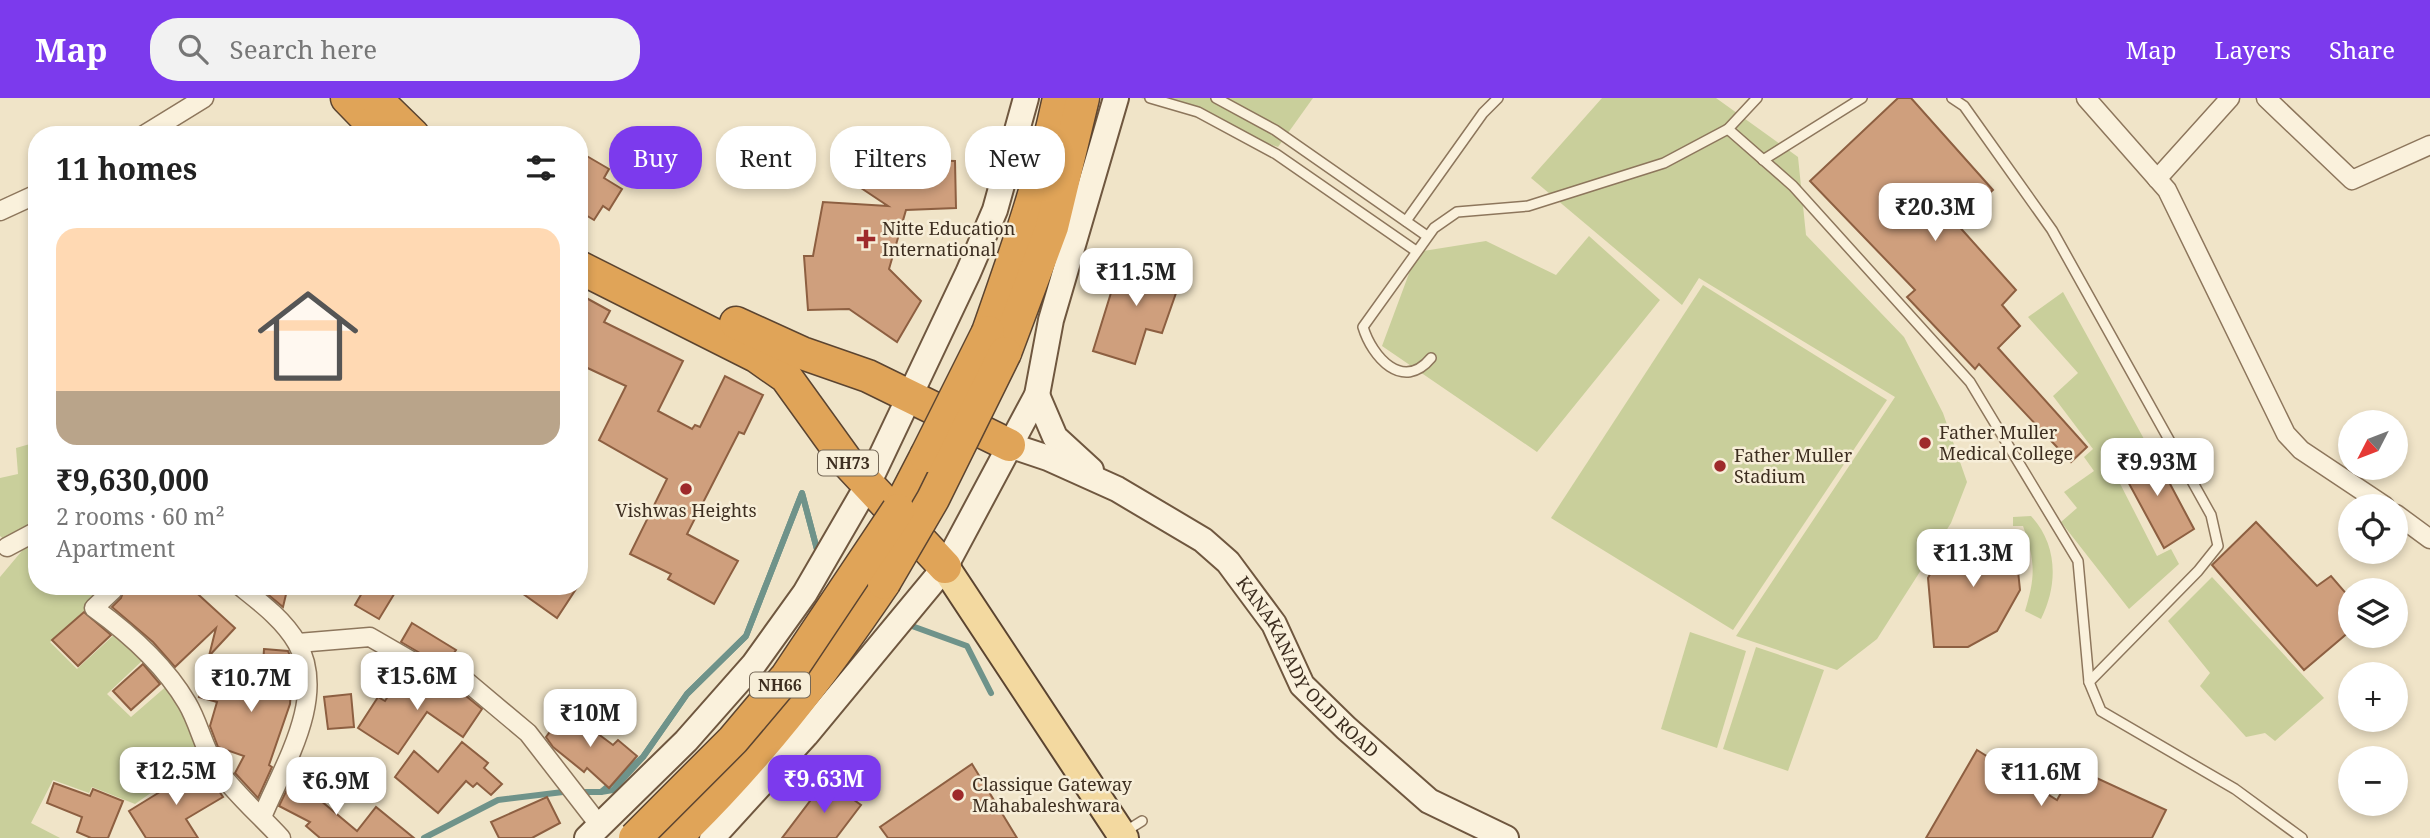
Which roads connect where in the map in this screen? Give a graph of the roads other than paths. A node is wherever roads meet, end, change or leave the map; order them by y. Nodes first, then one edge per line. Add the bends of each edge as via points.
1 (204, 98) edge
2 (347, 98) edge
3 (374, 98) edge
4 (1026, 98) edge
5 (1059, 98) edge
6 (1083, 98) edge
7 (1116, 98) edge
8 (1150, 98) edge
9 (1216, 98) edge
10 (1498, 98) edge
11 (1757, 98) edge
12 (1862, 98) edge
13 (1952, 98) edge
14 (2086, 98) edge
15 (2230, 98) edge
16 (2266, 98) edge
17 (159, 126) edge
18 (374, 126) edge
19 (404, 126) edge
20 (1728, 129) junction
21 (2430, 145) edge
22 (1763, 160) junction
23 (2157, 179) junction
24 (28, 198) edge
25 (0, 211) edge
26 (1406, 221) junction
27 (1427, 236) junction
28 (588, 249) edge
29 (1416, 251) junction
30 (588, 272) edge
31 (997, 342) junction
32 (1431, 358) dead end
33 (1037, 395) junction
34 (909, 397) junction
35 (1009, 445) junction
36 (867, 486) junction
37 (1117, 489) junction
38 (2367, 494) edge
39 (2408, 523) edge
40 (28, 536) edge
41 (2430, 539) edge
42 (7, 547) dead end
43 (945, 567) junction
44 (106, 595) edge
45 (251, 595) edge
46 (298, 643) junction
47 (2089, 682) junction
48 (262, 817) junction
49 (594, 832) edge
50 (1126, 833) edge
51 (281, 838) edge
52 (635, 838) edge
53 (675, 838) edge
54 (712, 838) edge
55 (1506, 838) edge
56 (2302, 838) edge

1 - 17 street
2 - 18 highway
3 - 19 highway
4 - 34 street via 996,210
5 - 31 highway, NH66
6 - 31 highway, NH66 via 1052,227
7 - 33 street via 1051,320
8 - 29 lane via 1198,113 1276,153
9 - 26 lane via 1275,130
10 - 26 lane
11 - 20 lane
12 - 22 lane
13 - 47 lane via 1964,106 2052,230 2211,515 2218,546
14 - 23 street
15 - 23 street
16 - 21 street via 2352,180
20 - 22 lane
20 - 27 lane via 1664,163 1528,206 1457,212
22 - 47 lane via 1793,186 1970,382 2078,561
23 - 38 street via 2167,190 2286,435
24 - 25 street
26 - 27 lane
27 - 29 lane
28 - 34 highway via 765,338 868,376
29 - 32 lane via 1363,327 1369,347 1382,361 1405,372 1422,369
30 - 36 highway, NH73 via 756,356 786,377
31 - 52 highway, NH66, bridge via 898,510 812,641 733,740
31 - 53 highway, NH66, bridge via 933,499 884,583 825,671
33 - 35 street
33 - 37 street via 1055,437
34 - 35 highway
34 - 36 street
35 - 37 street
35 - 43 street
36 - 43 highway, NH73
36 - 49 street via 805,593 754,664 686,741
37 - 55 street, KANAKANADY OLD ROAD via 1203,540 1228,562 1274,624 1302,685 1346,728 1429,801
39 - 41 street
40 - 42 street
43 - 50 main road
43 - 54 street via 806,735
44 - 48 street via 94,608 131,635 164,670 189,705 216,768
45 - 46 street
46 - 48 street via 310,683 302,719
46 - 49 street via 370,637 441,678 466,681 528,733
47 - 56 lane via 2101,711 2235,789
48 - 51 street

